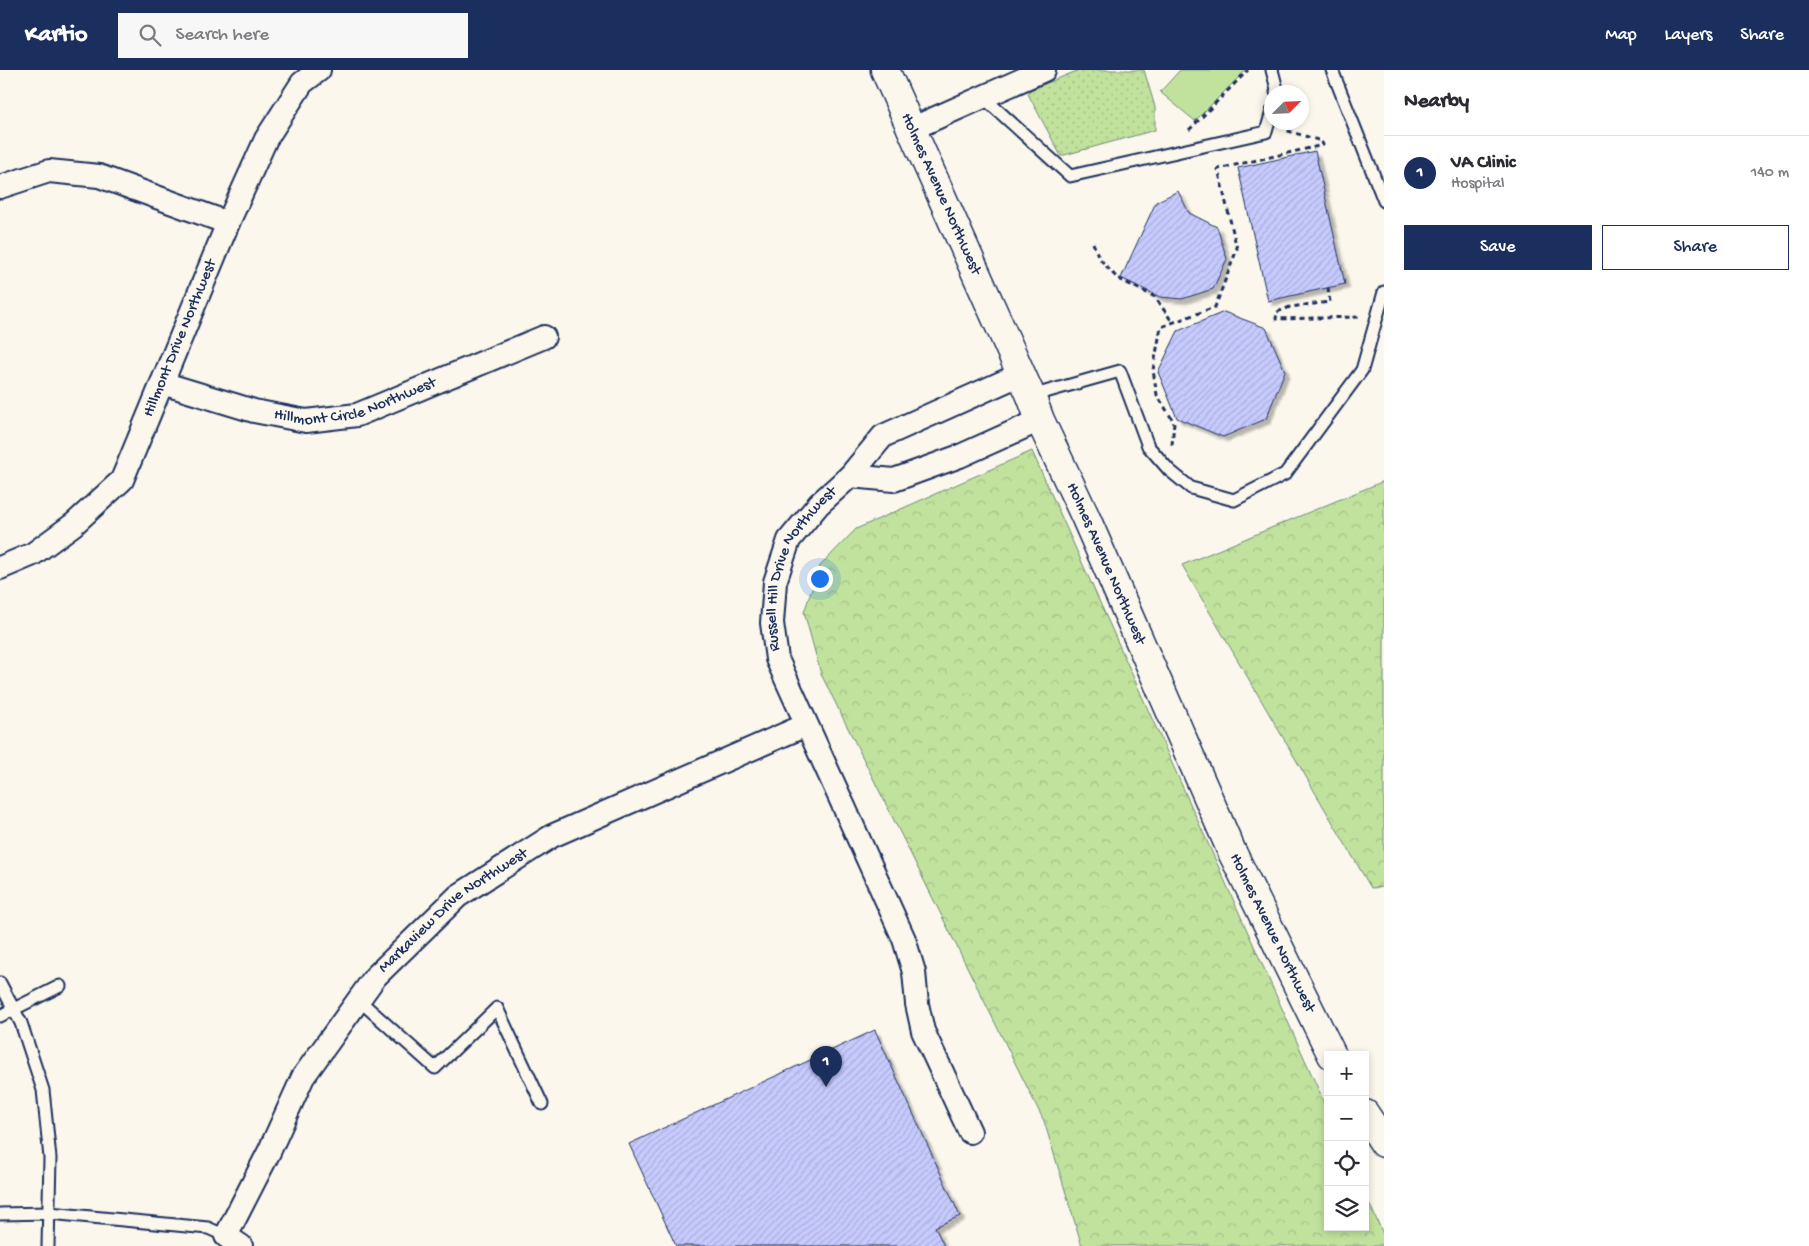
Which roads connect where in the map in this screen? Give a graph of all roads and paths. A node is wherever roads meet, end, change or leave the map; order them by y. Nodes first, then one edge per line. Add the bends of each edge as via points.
1 (319, 70) edge
2 (885, 70) edge
3 (1044, 70) edge
4 (1248, 70) edge
5 (1272, 70) edge
6 (1332, 70) edge
7 (1277, 85) edge
8 (983, 97) junction
9 (911, 129) junction
10 (1266, 130) edge
11 (1287, 130) edge
12 (1180, 132) dead end
13 (0, 187) edge
14 (1384, 201) edge
15 (228, 223) junction
16 (1093, 243) dead end
17 (1328, 288) dead end
18 (1384, 292) edge
19 (1377, 316) junction
20 (1173, 323) junction
21 (544, 337) dead end
22 (162, 383) junction
23 (1031, 397) junction
24 (1169, 470) junction
25 (850, 476) junction
26 (0, 568) edge
27 (806, 725) junction
28 (0, 983) edge
29 (60, 986) dead end
30 (359, 1000) junction
31 (14, 1009) junction
32 (0, 1016) edge
33 (1330, 1051) edge
34 (542, 1104) dead end
35 (1369, 1120) edge
36 (970, 1132) dead end
37 (1384, 1143) edge
38 (49, 1212) junction
39 (0, 1214) edge
40 (234, 1241) edge
41 (48, 1246) edge

1 - 15 street, Hillmont Drive Northwest via 302,83 266,140
2 - 9 main road, Holmes Avenue Northwest
3 - 8 street
4 - 12 path via 1189,130
5 - 7 lane
6 - 14 lane
8 - 9 street
8 - 10 lane via 1070,176
9 - 23 main road, Holmes Avenue Northwest
11 - 20 path via 1321,141 1323,145 1218,169 1237,249 1216,308
13 - 15 street via 49,172 100,176
15 - 22 street, Hillmont Drive Northwest
16 - 20 path via 1099,258 1117,278 1155,297
17 - 19 path via 1330,302 1290,306 1277,312 1276,318
18 - 19 lane
19 - 24 lane via 1362,370 1284,474 1234,500 1191,488
20 - 24 path via 1161,327 1153,370 1157,395 1174,422
21 - 22 street, Hillmont Circle Northwest via 357,415 306,421 254,411
22 - 26 street, Hillmont Drive Northwest via 122,480 74,524 33,554
23 - 24 lane via 1120,371 1148,446
23 - 25 street, Russell Hill Drive Northwest via 883,436
23 - 25 street, Russell Hill Drive Northwest via 960,456 894,480
23 - 33 main road, Holmes Avenue Northwest via 1232,852
25 - 27 street, Russell Hill Drive Northwest via 819,504 789,540 775,582 772,622 777,659
27 - 30 street, Markaview Drive Northwest via 552,836 458,896 375,978
27 - 36 street, Russell Hill Drive Northwest via 904,939 914,972 923,1031
28 - 31 lane
29 - 31 lane
30 - 34 lane via 435,1068 497,1008
30 - 40 street, Markaview Drive Northwest via 303,1077
31 - 32 lane
31 - 38 lane via 22,1023 43,1090 50,1158
35 - 37 main road
38 - 39 lane
38 - 40 lane via 208,1228
38 - 41 lane

